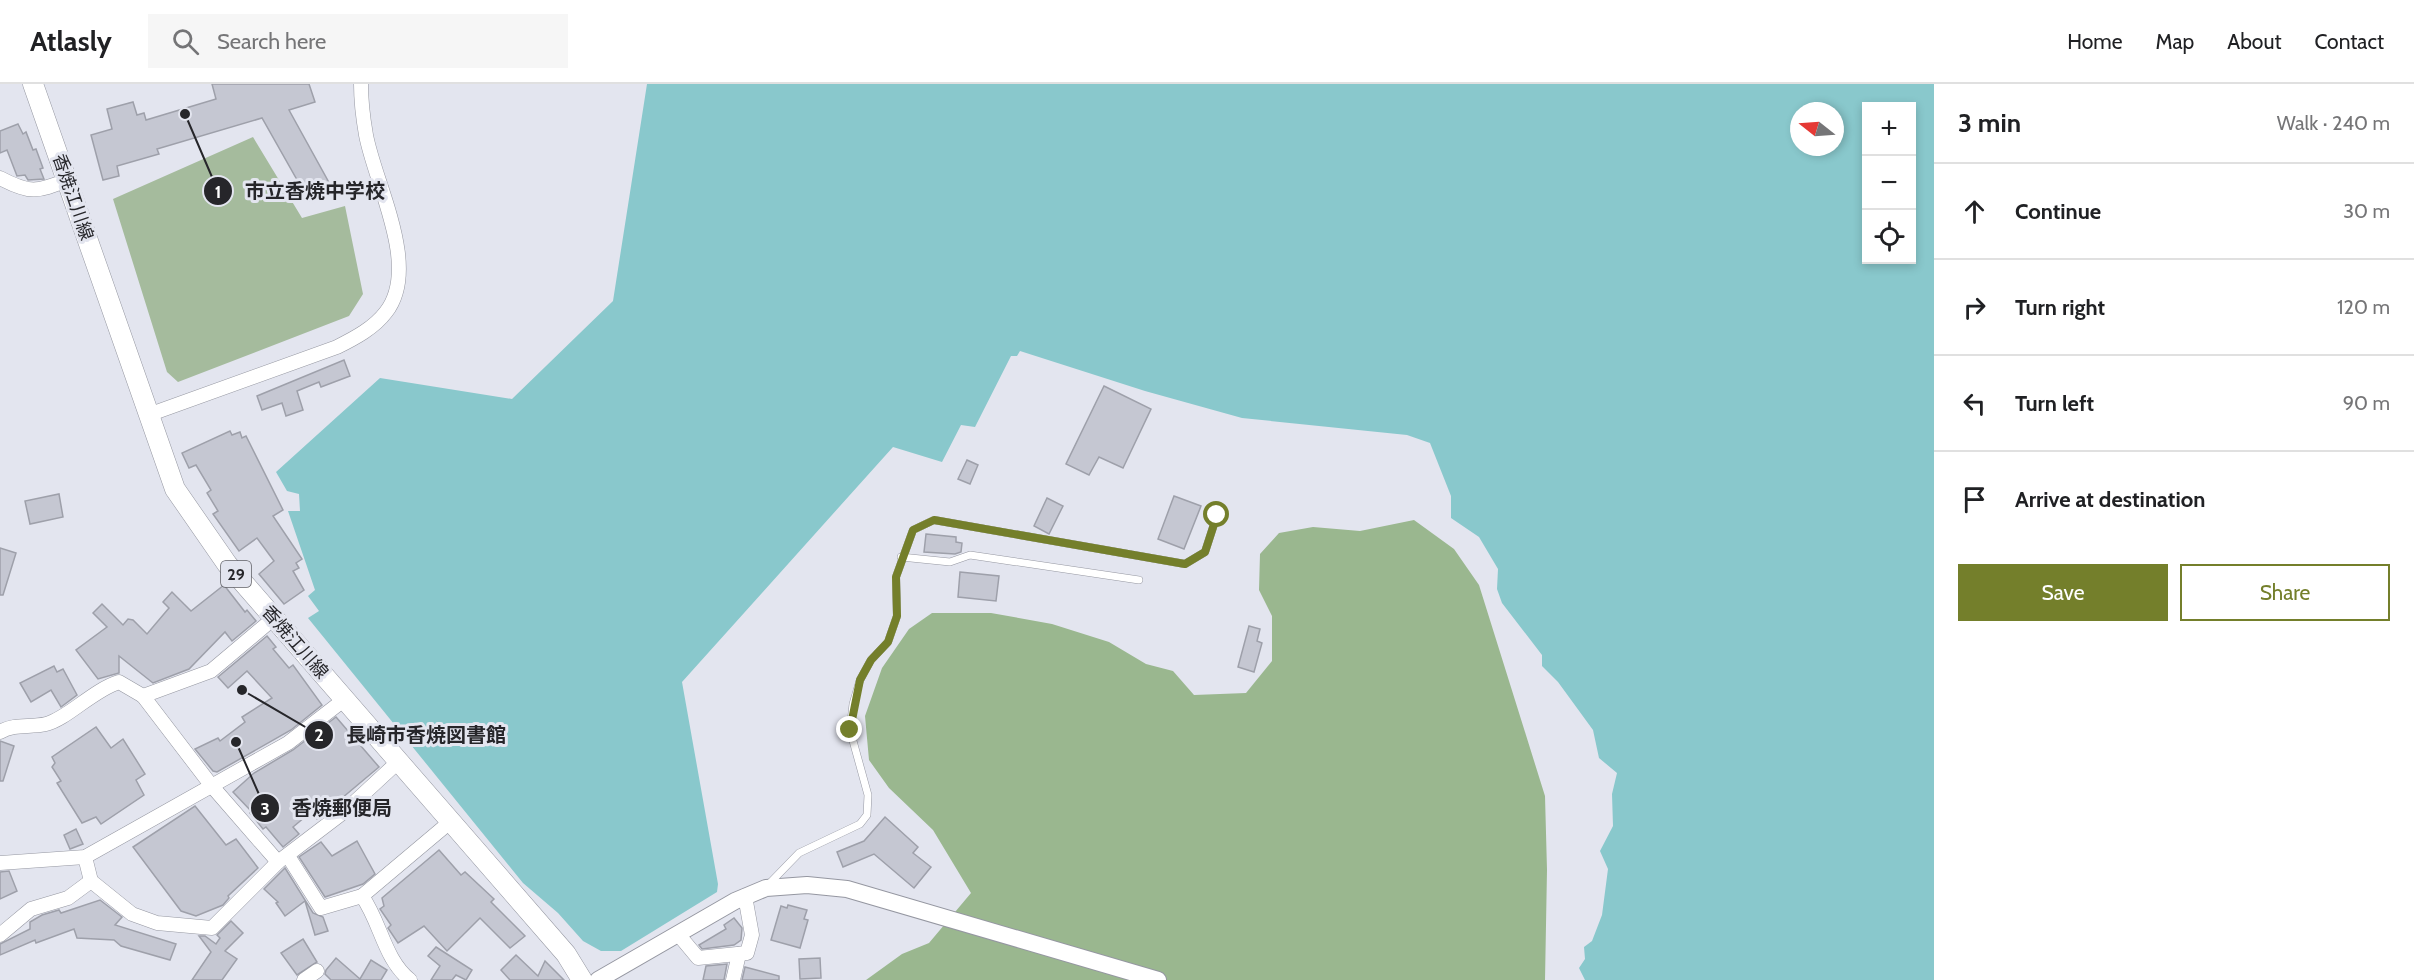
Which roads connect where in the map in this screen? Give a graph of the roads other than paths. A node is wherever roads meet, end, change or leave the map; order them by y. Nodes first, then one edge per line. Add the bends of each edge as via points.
1 (33, 84) edge
2 (361, 84) edge
3 (0, 178) edge
4 (67, 180) junction
5 (148, 415) junction
6 (1217, 515) dead end
7 (901, 557) junction
8 (1139, 580) dead end
9 (274, 618) junction
10 (143, 696) junction
11 (345, 699) junction
12 (0, 732) edge
13 (399, 761) junction
14 (211, 785) junction
15 (450, 822) junction
16 (85, 857) junction
17 (283, 859) junction
18 (0, 863) edge
19 (91, 881) junction
20 (766, 888) junction
21 (362, 896) junction
22 (745, 896) junction
23 (678, 934) junction
24 (0, 935) edge
25 (739, 954) junction
26 (317, 971) dead end
27 (304, 980) edge
28 (410, 980) edge
29 (582, 980) edge
30 (598, 980) edge
31 (733, 980) edge
32 (1158, 980) edge

1 - 4 main road, 香焼江川線 / 29
2 - 5 street via 366,136 398,254 396,292 386,312 357,337 337,347
3 - 4 street via 34,191
4 - 5 main road, 香焼江川線 / 29
5 - 9 main road, 香焼江川線 / 29 via 180,497 227,564
6 - 7 lane via 1205,552 1185,564 934,520 913,530
7 - 8 lane via 950,562 970,555
7 - 20 lane via 896,577 897,616 888,642 871,660 860,680 851,721 854,750 868,795 867,815 860,824 799,853
9 - 10 street via 211,671
9 - 11 main road, 香焼江川線 / 29
10 - 12 street via 119,682 105,686 48,724 24,724
10 - 14 street
11 - 13 main road, 香焼江川線 / 29
11 - 14 street via 288,744
13 - 15 main road, 香焼江川線 / 29
13 - 17 street via 345,812
14 - 16 street
14 - 17 street
15 - 21 street
15 - 29 main road, 香焼江川線 / 29 via 566,954
16 - 18 street
16 - 19 street
17 - 19 street via 212,928 142,919
17 - 21 street via 321,908
19 - 24 street via 68,898 31,909
20 - 22 street
20 - 32 street via 847,888
21 - 28 street via 375,915 394,965
22 - 23 street
22 - 25 street via 752,935 747,953
23 - 25 street via 698,958
23 - 30 street
25 - 31 street
26 - 27 street

